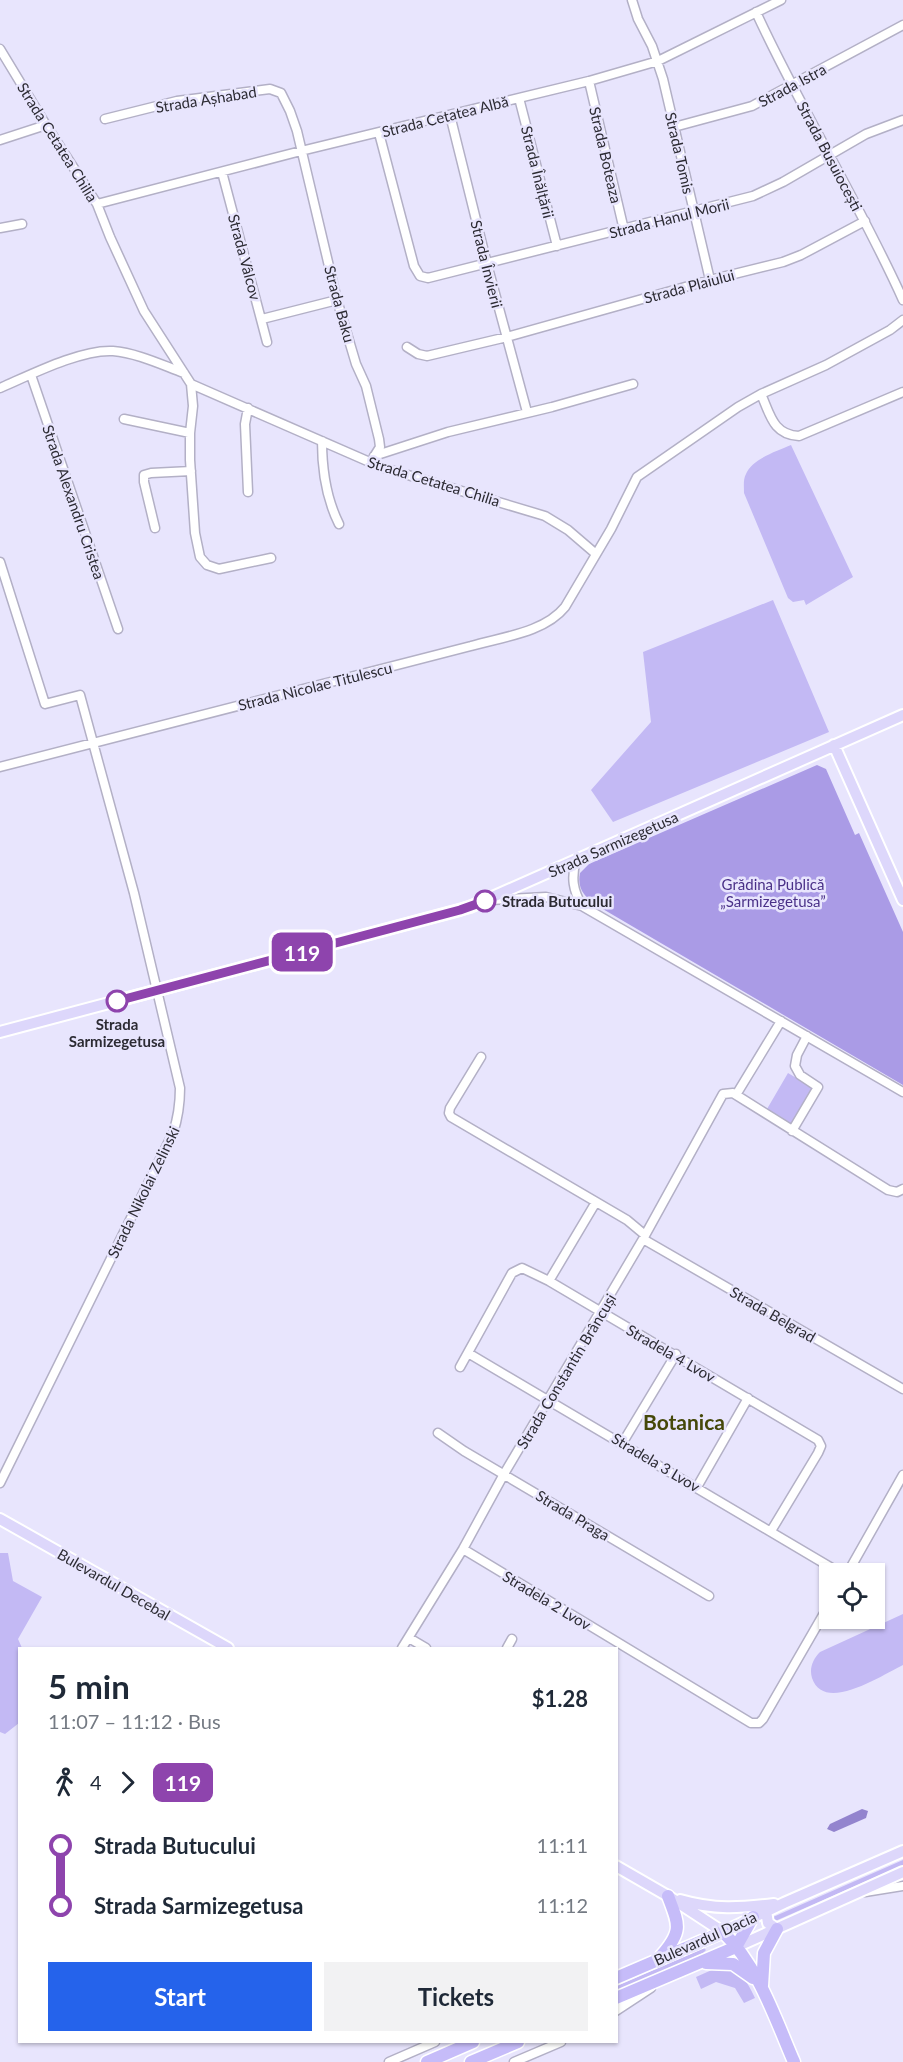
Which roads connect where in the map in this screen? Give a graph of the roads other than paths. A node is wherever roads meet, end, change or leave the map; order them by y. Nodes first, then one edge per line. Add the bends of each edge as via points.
1 (632, 0) edge
2 (781, 0) edge
3 (756, 12) junction
4 (903, 25) edge
5 (0, 49) edge
6 (658, 60) junction
7 (589, 81) junction
8 (792, 85) junction
9 (519, 98) junction
10 (450, 115) junction
11 (105, 119) dead end
12 (903, 120) edge
13 (46, 125) junction
14 (674, 127) junction
15 (380, 133) junction
16 (0, 140) edge
17 (301, 151) junction
18 (829, 156) junction
19 (222, 172) junction
20 (98, 204) junction
21 (693, 210) junction
22 (865, 221) junction
23 (22, 224) dead end
24 (0, 228) edge
25 (624, 230) junction
26 (557, 246) junction
27 (487, 264) junction
28 (710, 280) junction
29 (338, 300) junction
30 (903, 300) edge
31 (261, 319) junction
32 (903, 320) edge
33 (507, 337) junction
34 (267, 342) dead end
35 (407, 347) dead end
36 (185, 374) junction
37 (31, 375) junction
38 (191, 384) junction
39 (633, 384) dead end
40 (0, 388) edge
41 (903, 392) edge
42 (761, 394) junction
43 (248, 408) junction
44 (527, 412) junction
45 (124, 419) dead end
46 (190, 433) junction
47 (322, 441) junction
48 (375, 455) junction
49 (366, 461) junction
50 (191, 471) junction
51 (248, 492) dead end
52 (339, 524) dead end
53 (155, 528) dead end
54 (596, 554) junction
55 (271, 558) dead end
56 (0, 562) edge
57 (118, 629) dead end
58 (903, 715) edge
59 (92, 743) junction
60 (834, 745) junction
61 (0, 767) edge
62 (576, 860) junction
63 (903, 900) edge
64 (485, 901) junction
65 (582, 906) junction
66 (156, 990) junction
67 (781, 1021) junction
68 (0, 1032) edge
69 (807, 1036) junction
70 (481, 1057) dead end
71 (903, 1092) edge
72 (736, 1095) junction
73 (792, 1131) junction
74 (903, 1189) edge
75 (596, 1202) junction
76 (644, 1237) junction
77 (549, 1281) junction
78 (601, 1312) junction
79 (468, 1353) junction
80 (676, 1354) junction
81 (460, 1367) dead end
82 (903, 1389) edge
83 (748, 1398) junction
84 (548, 1400) junction
85 (438, 1433) dead end
86 (623, 1442) junction
87 (504, 1474) junction
88 (903, 1475) edge
89 (0, 1483) edge
90 (697, 1487) junction
91 (0, 1519) edge
92 (771, 1532) junction
93 (463, 1549) junction
94 (826, 1563) edge
95 (851, 1563) edge
96 (709, 1596) dead end
97 (819, 1622) edge
98 (409, 1638) junction
99 (512, 1639) dead end
100 (226, 1647) edge
101 (403, 1647) edge
102 (424, 1647) edge
103 (508, 1647) edge
104 (903, 1849) edge
105 (618, 1867) edge
106 (903, 1872) edge
107 (903, 1886) edge
108 (858, 1893) junction
109 (668, 1896) junction
110 (784, 1903) junction
111 (766, 1911) junction
112 (753, 1917) junction
113 (777, 1929) junction
114 (723, 1932) junction
115 (736, 1947) junction
116 (659, 1959) junction
117 (699, 1963) junction
118 (643, 1966) junction
119 (618, 1971) edge
120 (618, 1976) edge
121 (666, 1978) junction
122 (760, 1986) junction
123 (618, 1997) edge
124 (618, 2011) edge
125 (433, 2043) edge
126 (471, 2043) edge
127 (516, 2043) edge
128 (559, 2043) edge
129 (389, 2062) edge
130 (427, 2062) edge
131 (471, 2062) edge
132 (514, 2062) edge
133 (794, 2062) edge

1 - 6 street
2 - 3 street, Strada Cetatea Albă
3 - 6 street, Strada Cetatea Albă
3 - 8 street, Strada Busuiocești
4 - 8 street, Strada Istra
5 - 13 street, Strada Cetatea Chilia
6 - 7 street, Strada Cetatea Albă
6 - 14 street, Strada Tomis
7 - 9 street, Strada Cetatea Albă
7 - 25 street, Strada Boteaza
8 - 14 street, Strada Istra via 738,111
8 - 18 street, Strada Busuiocești
9 - 10 street, Strada Cetatea Albă
9 - 26 street, Strada Înălțării
10 - 15 street, Strada Cetatea Albă
10 - 27 street, Strada Învierii
11 - 17 street, Strada Așhabad via 177,101 272,89 285,98
12 - 18 street, Strada Hanul Morii via 867,134
13 - 16 street
13 - 20 street, Strada Cetatea Chilia
14 - 21 street, Strada Tomis
15 - 17 street, Strada Cetatea Albă
15 - 27 street, Strada Hanul Morii via 414,266 420,276 428,278
17 - 19 street, Strada Cetatea Albă
17 - 29 street, Strada Baku
18 - 21 street, Strada Hanul Morii via 766,190
18 - 22 street, Strada Busuiocești
19 - 20 street, Strada Cetatea Albă
19 - 31 street, Strada Vâlcov
20 - 36 street, Strada Cetatea Chilia via 144,310
21 - 25 street, Strada Hanul Morii
21 - 28 street, Strada Tomis
22 - 28 street, Strada Plaiului via 783,262
22 - 30 street, Strada Busuiocești
23 - 24 street
25 - 26 street, Strada Hanul Morii
26 - 27 street, Strada Hanul Morii
27 - 33 street, Strada Învierii
28 - 33 street, Strada Plaiului
29 - 31 street
29 - 48 street, Strada Baku via 366,386 380,447
31 - 34 street, Strada Vâlcov
32 - 42 street via 826,365
33 - 35 street, Strada Plaiului via 427,356
33 - 44 street, Strada Învierii
36 - 37 street via 123,352 108,351 73,358
36 - 38 street, Strada Cetatea Chilia
37 - 40 street
37 - 57 street, Strada Alexandru Cristea
38 - 43 street, Strada Cetatea Chilia
38 - 46 street
39 - 44 street
41 - 42 street via 799,436 777,428
42 - 54 street via 637,477
43 - 47 street, Strada Cetatea Chilia
43 - 51 street
44 - 48 street
45 - 46 street
46 - 50 street
47 - 49 street, Strada Cetatea Chilia
47 - 52 street via 325,484
48 - 49 street
49 - 54 street, Strada Cetatea Chilia via 545,516
50 - 53 street via 144,475
50 - 55 street via 195,533 203,563 219,569
54 - 59 street, Strada Nicolae Titulescu via 564,607 542,625
56 - 59 street, Strada Nikolai Zelinski via 45,704 80,695
58 - 60 main road, Strada Sarmizegetusa
59 - 61 street, Strada Nicolae Titulescu
59 - 66 street, Strada Nikolai Zelinski via 134,893
60 - 62 main road, Strada Sarmizegetusa
60 - 63 main road
62 - 64 main road, Strada Sarmizegetusa
62 - 65 street via 573,884
64 - 65 street via 546,897
64 - 66 main road, Strada Sarmizegetusa
65 - 67 street
66 - 68 main road, Strada Sarmizegetusa
66 - 89 street, Strada Nikolai Zelinski via 180,1088 176,1126
67 - 69 street
67 - 72 street
69 - 71 street
69 - 73 street via 795,1066 800,1075 818,1087
70 - 75 street, Strada Belgrad via 450,1108 450,1115
72 - 73 street
72 - 76 street, Strada Constantin Brâncuși via 727,1093 721,1097
73 - 74 street via 888,1190
75 - 76 street, Strada Belgrad via 627,1220
75 - 77 street
76 - 78 street, Strada Constantin Brâncuși
76 - 82 street, Strada Belgrad
77 - 78 street, Stradela 4 Lvov
77 - 79 street, Stradela 4 Lvov via 529,1270 516,1269
78 - 80 street, Stradela 4 Lvov
78 - 84 street, Strada Constantin Brâncuși
79 - 81 street
79 - 84 street, Stradela 3 Lvov
80 - 83 street, Stradela 4 Lvov
80 - 86 street
83 - 90 street
83 - 92 street, Stradela 4 Lvov via 814,1437 821,1446
84 - 86 street, Stradela 3 Lvov
84 - 87 street, Strada Constantin Brâncuși
85 - 87 street, Strada Praga
86 - 90 street, Stradela 3 Lvov
87 - 93 street, Strada Constantin Brâncuși
87 - 96 street, Strada Praga
88 - 95 street
90 - 92 street, Stradela 3 Lvov
91 - 100 main road, Bulevardul Decebal
92 - 94 street, Stradela 3 Lvov
93 - 97 street, Stradela 2 Lvov via 754,1724 763,1719
93 - 98 street, Strada Constantin Brâncuși
98 - 101 street, Strada Constantin Brâncuși
98 - 102 street
99 - 103 street
104 - 110 main road, Bulevardul Dacia
105 - 109 main road
106 - 108 main road, Bulevardul Dacia
107 - 108 street, Bulevardul Dacia
108 - 113 main road, Bulevardul Dacia
109 - 110 main road via 729,1909
109 - 114 main road
109 - 116 highway via 678,1929 675,1940
110 - 111 main road, Bulevardul Dacia
111 - 112 main road, Bulevardul Dacia
111 - 113 main road, Bulevardul Dacia via 768,1923
112 - 114 main road, Bulevardul Dacia
112 - 115 highway
113 - 115 main road, Bulevardul Dacia
113 - 122 highway via 764,1953
114 - 115 highway
114 - 116 highway, Bulevardul Dacia
115 - 117 highway, Bulevardul Dacia
115 - 122 highway
116 - 118 highway, Bulevardul Dacia
117 - 121 highway, Bulevardul Dacia
117 - 122 highway via 734,1964
118 - 119 street, Bulevardul Dacia
118 - 120 highway, Bulevardul Dacia
121 - 123 highway, Bulevardul Dacia
121 - 124 street, Bulevardul Dacia
122 - 133 highway
125 - 129 street
126 - 130 highway
127 - 131 highway
128 - 132 street

